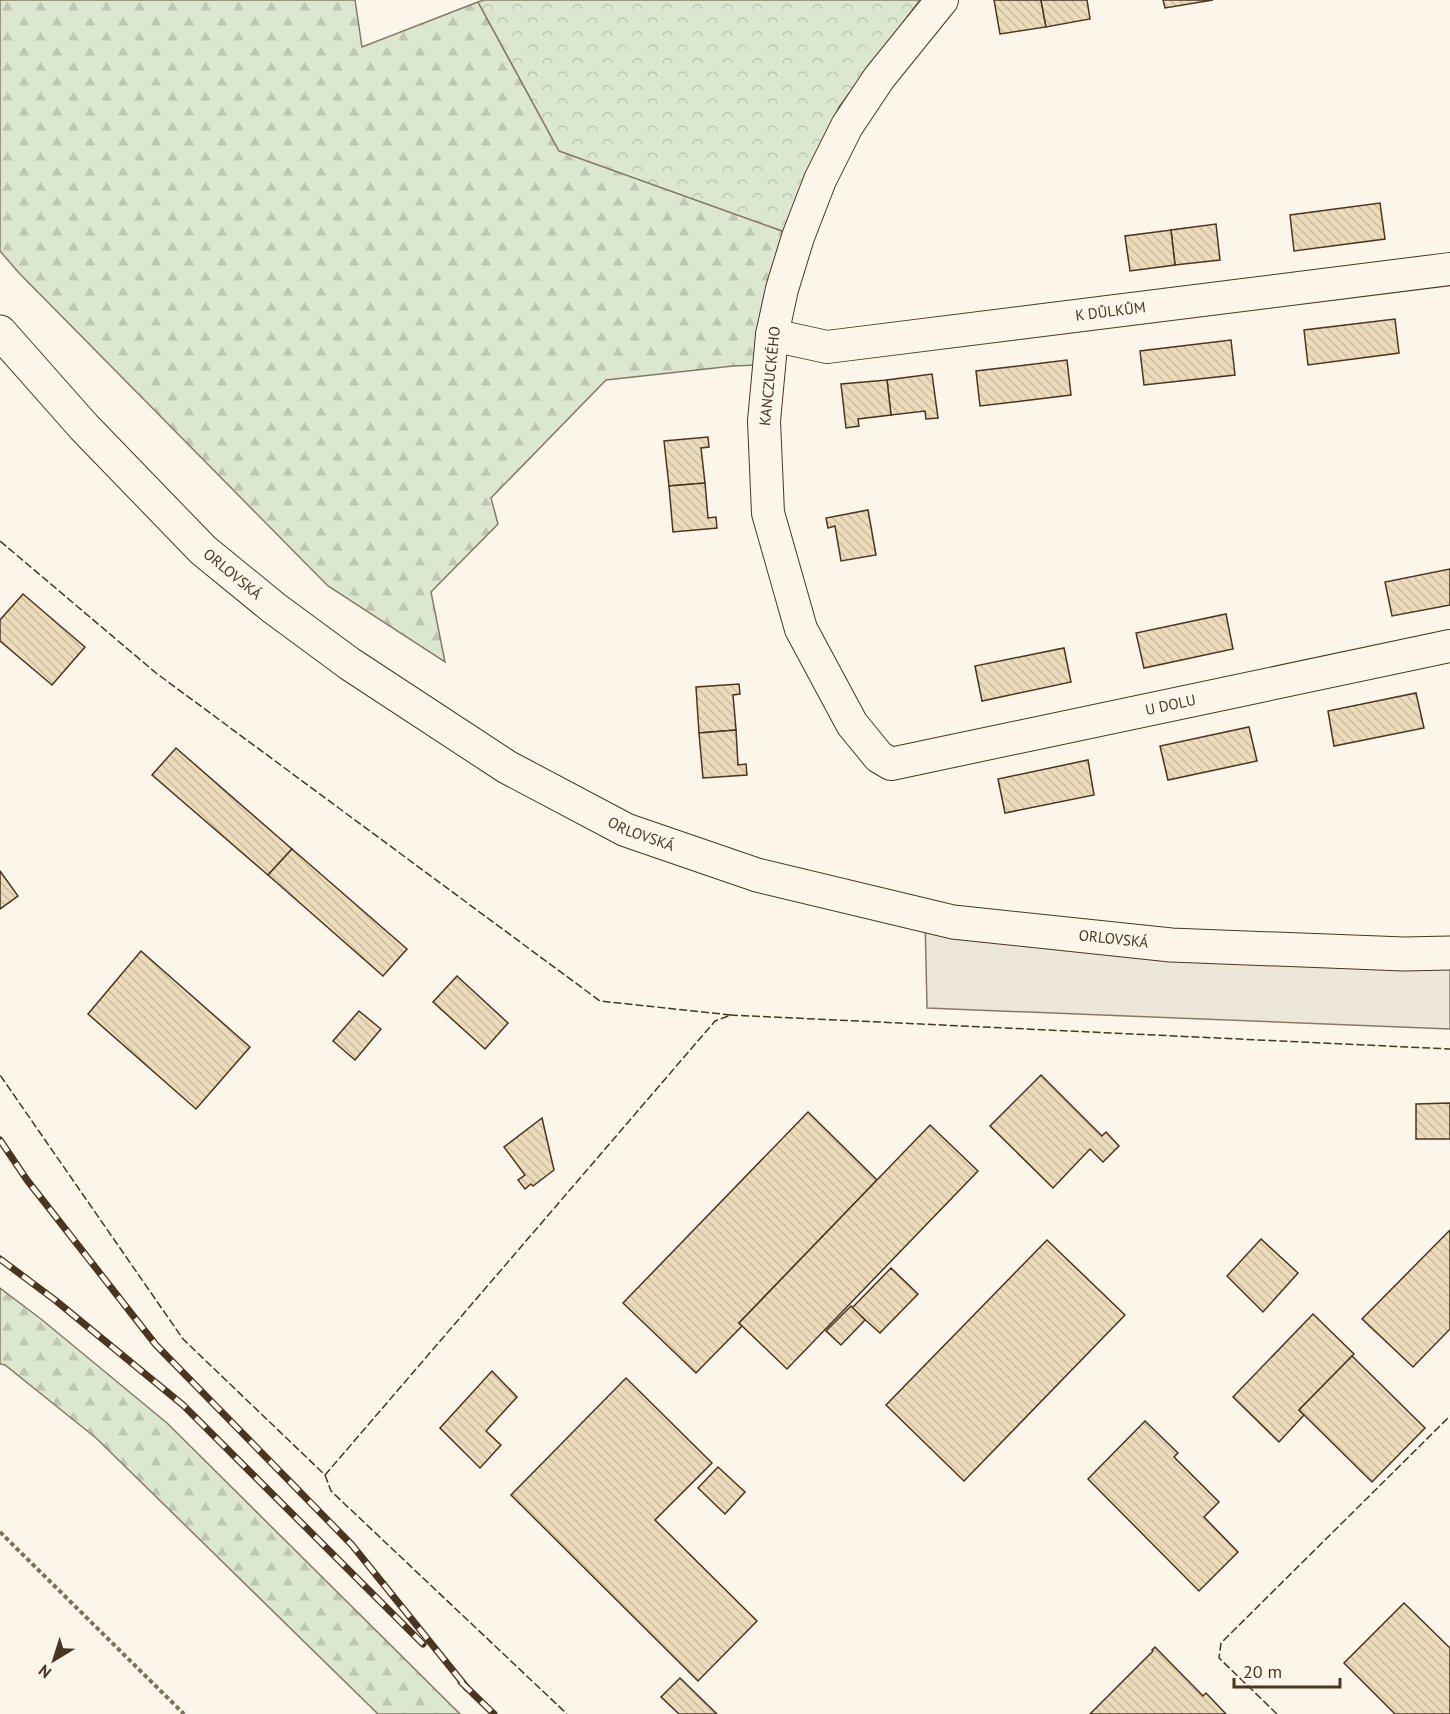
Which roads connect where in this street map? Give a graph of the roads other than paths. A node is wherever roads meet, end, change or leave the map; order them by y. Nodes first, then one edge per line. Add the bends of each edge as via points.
1 (942, 0) edge
2 (1450, 269) edge
3 (0, 332) edge
4 (772, 335) junction
5 (1450, 646) edge
6 (891, 764) joint
7 (1450, 953) edge

1 - 4 street, KANCZUCKÉHO via 879,78 825,171 798,237
2 - 4 street, K DŮLKŮM via 827,347
3 - 7 main road, ORLOVSKÁ via 84,427 203,550 274,608 350,664 507,767 626,830 757,875 953,922 1172,945
4 - 6 street, KANCZUCKÉHO via 764,421 768,513 801,629 852,724 879,757
5 - 6 street, U DOLU

